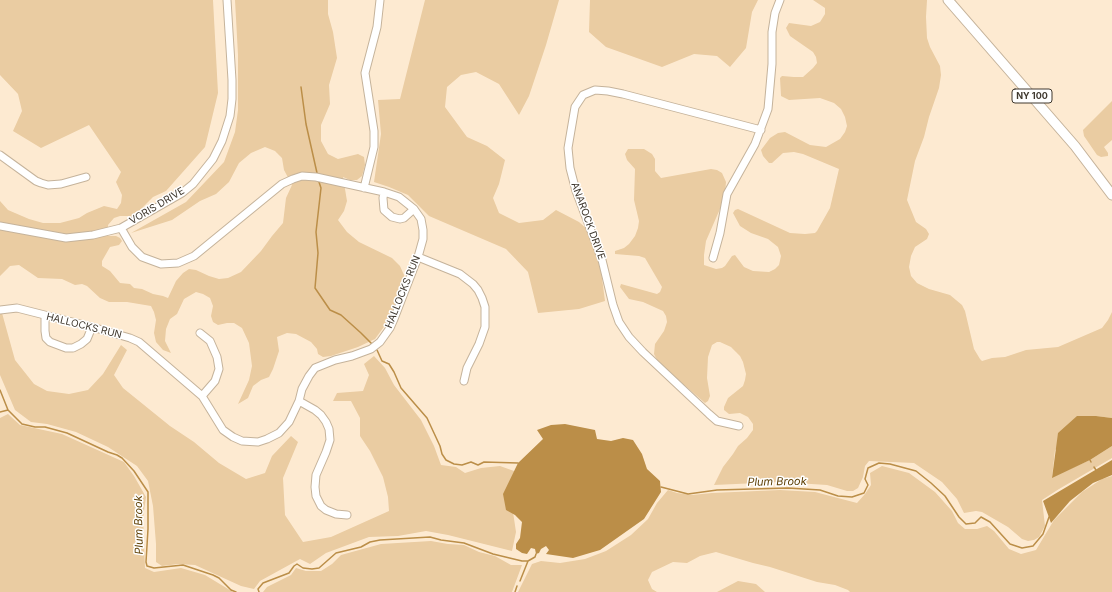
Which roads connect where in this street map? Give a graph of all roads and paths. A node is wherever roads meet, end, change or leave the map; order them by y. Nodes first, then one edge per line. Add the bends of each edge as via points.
1 (227, 0) edge
2 (380, 0) edge
3 (780, 0) edge
4 (948, 0) edge
5 (761, 130) junction
6 (0, 155) edge
7 (86, 177) dead end
8 (364, 188) junction
9 (384, 192) junction
10 (1112, 195) edge
11 (414, 209) junction
12 (0, 226) edge
13 (121, 228) junction
14 (418, 257) junction
15 (713, 258) dead end
16 (0, 310) edge
17 (45, 316) junction
18 (92, 327) junction
19 (200, 333) dead end
20 (464, 381) dead end
21 (202, 396) junction
22 (299, 401) junction
23 (738, 426) dead end
24 (347, 515) dead end

1 - 13 street, VORIS DRIVE via 232,99 222,141 203,172 182,193
2 - 8 street via 377,27 365,73 374,147
3 - 5 street via 772,32 768,109
4 - 10 main road, NY 100 via 1075,146
5 - 15 street via 727,194
5 - 23 street, ANAROCK DRIVE via 623,94 596,90 583,94 576,107 568,148 576,191 602,260 619,322 643,352 717,421
6 - 7 street via 41,183 61,184
8 - 9 street, HALLOCKS RUN
8 - 13 street, HALLOCKS RUN via 316,177 302,176 293,179 282,184 194,256 172,264 160,264 142,257 132,247
9 - 11 street, HALLOCKS RUN via 399,197
9 - 11 street via 384,210 392,217 404,218
11 - 14 street, HALLOCKS RUN via 421,219 423,230
12 - 13 street, VORIS DRIVE via 66,238 93,236
14 - 20 street via 460,274 478,290 485,306 484,327
14 - 22 street, HALLOCKS RUN via 394,319 380,342 371,349 316,368 305,382
16 - 17 street, HALLOCKS RUN via 17,308
17 - 18 street, HALLOCKS RUN
17 - 18 street via 46,338 66,348 81,344
18 - 21 street, HALLOCKS RUN via 139,342
19 - 21 street via 210,341 219,369 215,381
21 - 22 street, HALLOCKS RUN via 223,430 242,441 252,442 267,440 278,434 292,418
22 - 24 street via 321,415 329,429 330,440 316,476 316,496 326,510

